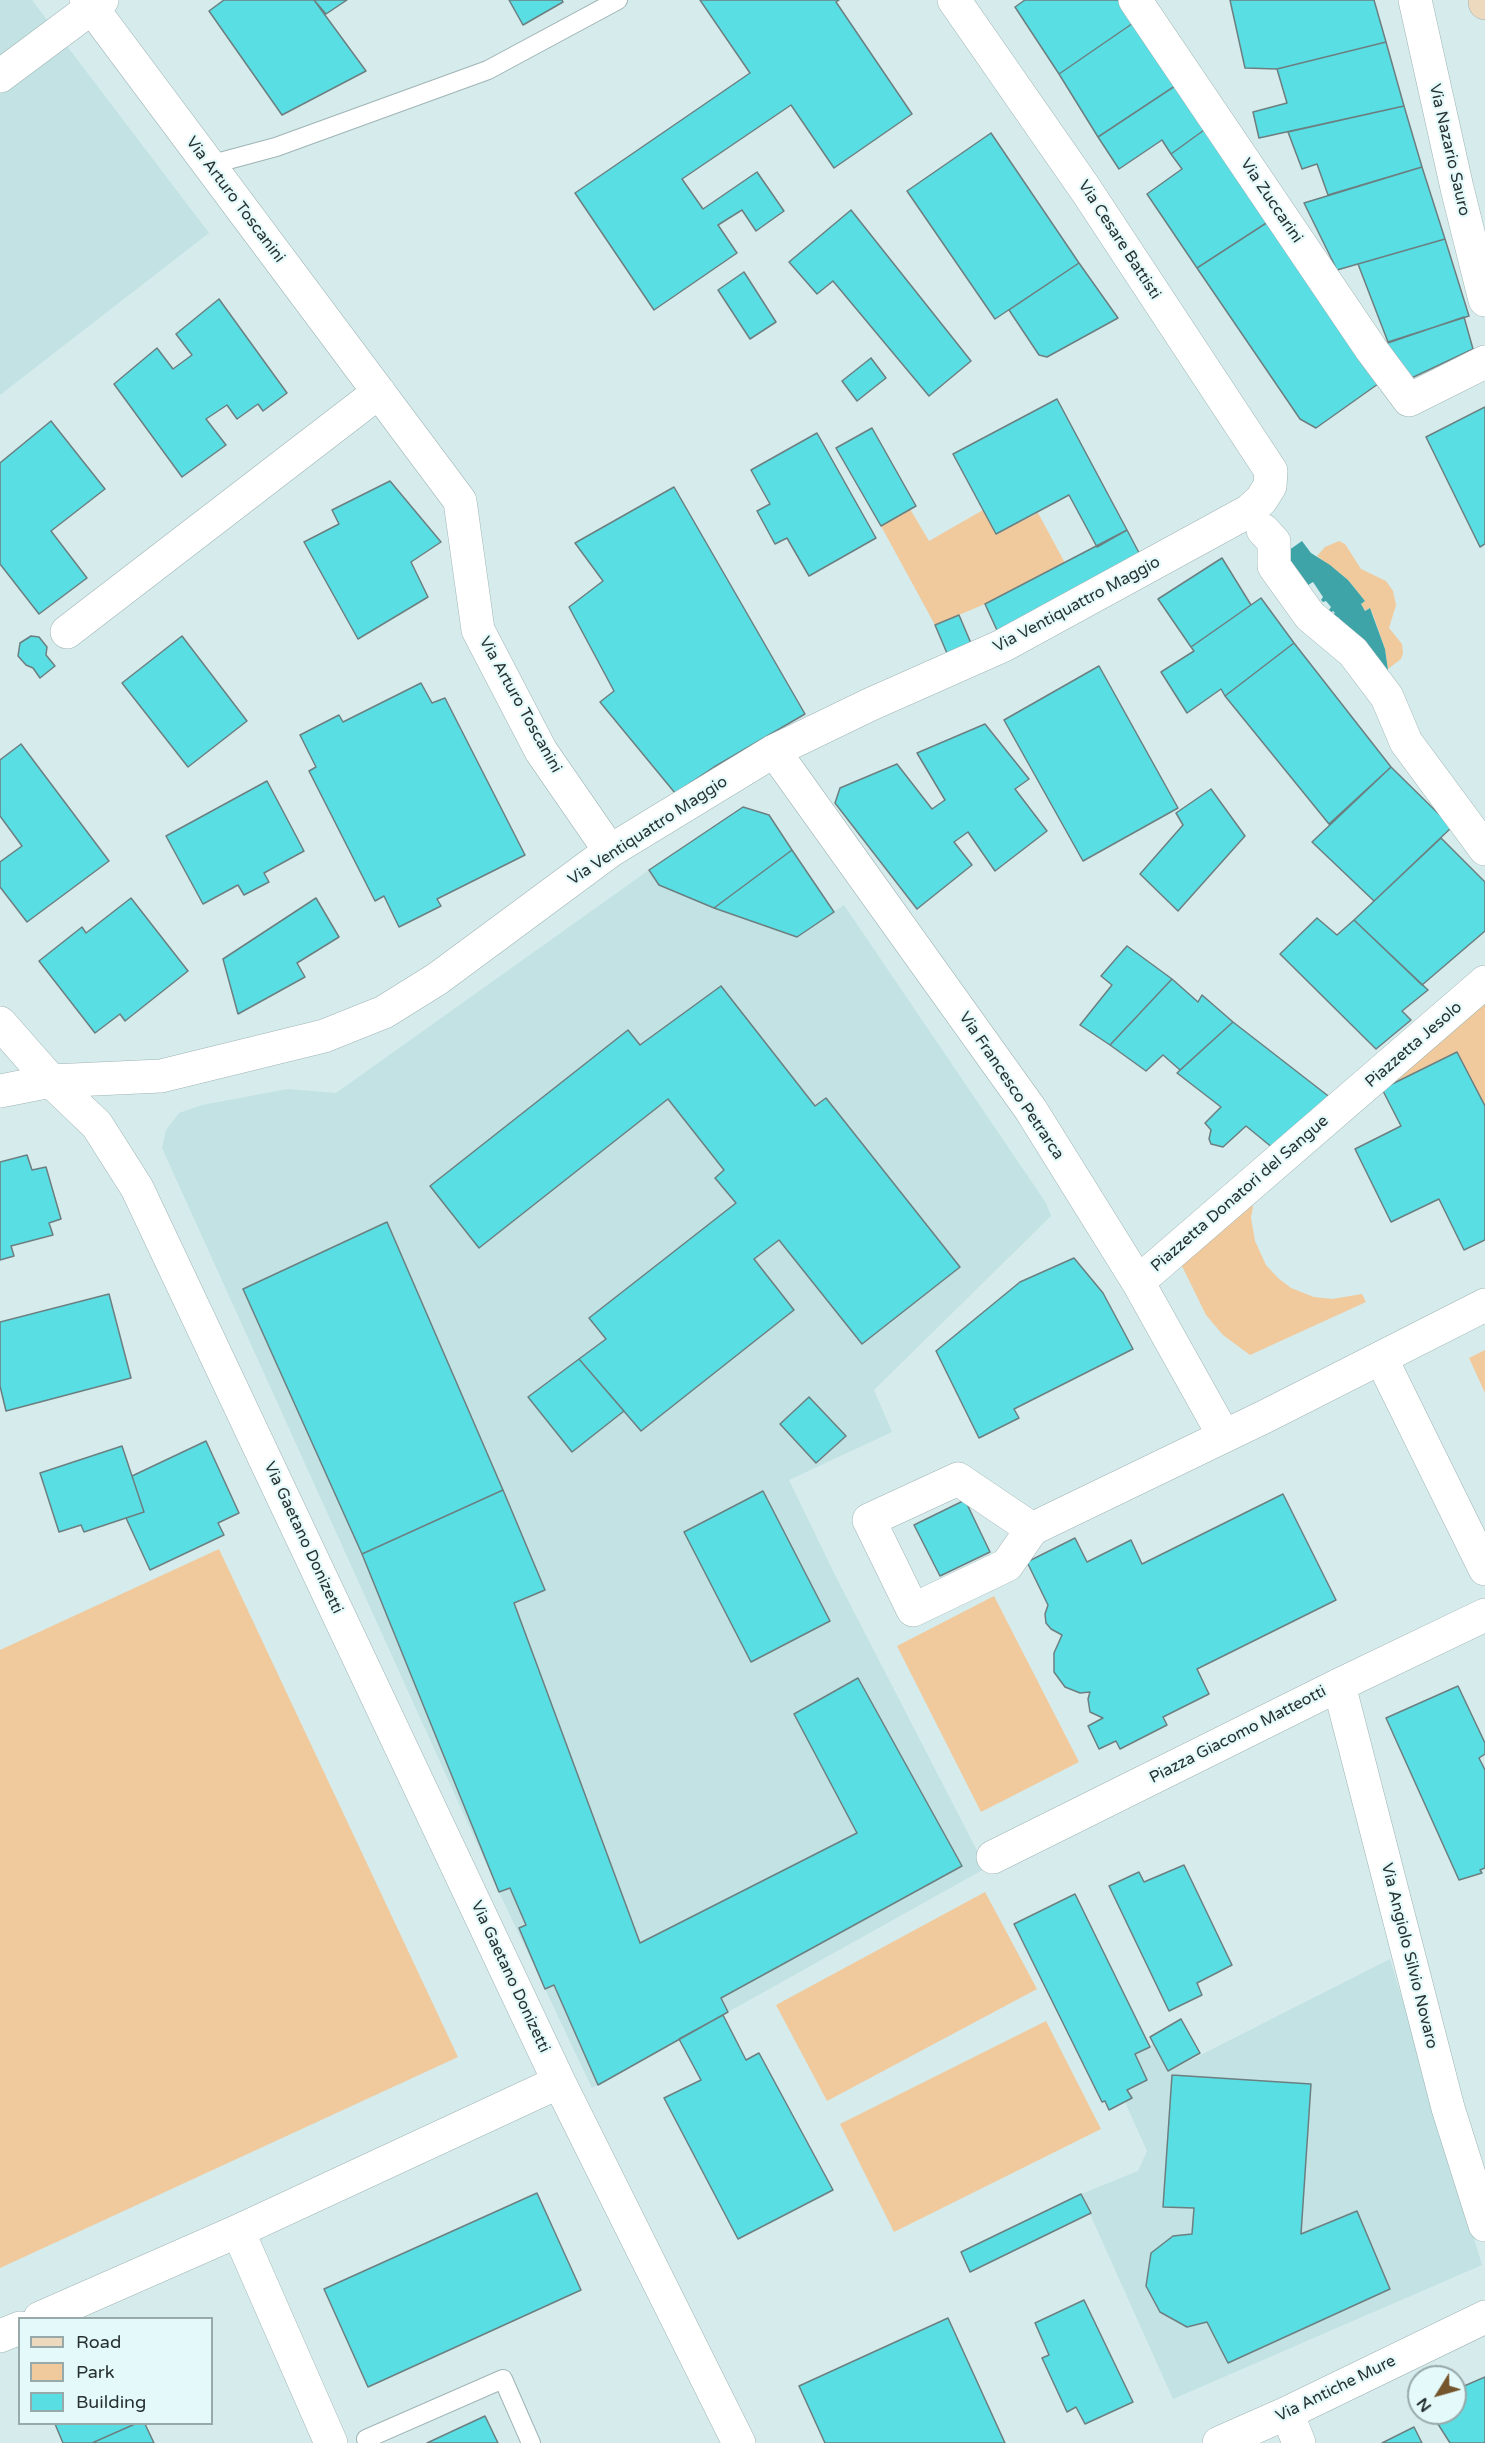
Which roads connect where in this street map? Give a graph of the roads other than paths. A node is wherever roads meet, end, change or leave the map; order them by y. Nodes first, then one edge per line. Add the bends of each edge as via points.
1 (618, 0) edge
2 (954, 0) edge
3 (1135, 0) edge
4 (1415, 0) edge
5 (93, 2) edge
6 (0, 76) edge
7 (209, 165) junction
8 (1485, 300) edge
9 (1485, 362) edge
10 (379, 392) junction
11 (1270, 486) joint
12 (1263, 530) dead end
13 (67, 632) dead end
14 (774, 751) junction
15 (1485, 849) edge
16 (610, 851) junction
17 (1485, 982) edge
18 (0, 1023) edge
19 (51, 1082) junction
20 (0, 1091) edge
21 (1342, 1106) joint
22 (1138, 1282) junction
23 (1485, 1305) edge
24 (1381, 1358) junction
25 (1224, 1436) junction
26 (1032, 1529) junction
27 (1485, 1569) edge
28 (1485, 1615) edge
29 (1339, 1685) junction
30 (993, 1857) dead end
31 (560, 2082) junction
32 (1485, 2225) edge
33 (238, 2231) junction
34 (44, 2317) edge
35 (1485, 2317) edge
36 (18, 2329) edge
37 (0, 2336) edge
38 (1287, 2413) junction
39 (366, 2439) dead end
40 (331, 2443) edge
41 (531, 2443) edge
42 (739, 2443) edge
43 (1219, 2443) edge
44 (1299, 2443) edge

1 - 7 lane via 488,70 276,147
2 - 11 street, Via Cesare Battisti via 1086,190 1270,471
3 - 9 street, Via Zuccarini via 1409,400
4 - 8 street, Via Nazario Sauro
5 - 6 street
5 - 7 street, Via Arturo Toscanini
7 - 10 street, Via Arturo Toscanini
10 - 13 street
10 - 16 street, Via Arturo Toscanini via 460,501 478,630 541,751
11 - 14 street, Via Ventiquattro Maggio via 1249,511 1053,620
12 - 15 street via 1274,542 1274,566 1310,616 1353,652 1387,697 1407,742
14 - 16 street, Via Ventiquattro Maggio
14 - 22 street, Via Francesco Petrarca via 1031,1110
16 - 19 street, Via Ventiquattro Maggio via 437,979 384,1012 324,1036 161,1076
17 - 21 street, Piazzetta Jesolo
18 - 19 street, Via Gaetano Donizetti
19 - 20 street, Via Ventiquattro Maggio
19 - 31 street, Via Gaetano Donizetti via 97,1125 138,1188
21 - 22 street, Piazzetta Donatori del Sangue
22 - 25 street, Via Francesco Petrarca
23 - 24 street
24 - 25 street
24 - 27 street
25 - 26 street
26 - 26 street via 1007,1565 913,1610 869,1520 958,1479
28 - 29 street, Piazza Giacomo Matteotti
29 - 30 street, Piazza Giacomo Matteotti
29 - 32 street, Via Angiolo Silvio Novaro via 1448,2108
31 - 33 street
31 - 42 street, Via Gaetano Donizetti
33 - 34 street
33 - 40 street
35 - 38 street, Via Antiche Mure
36 - 37 street
38 - 43 street, Via Antiche Mure
38 - 44 street
39 - 41 lane via 503,2379

